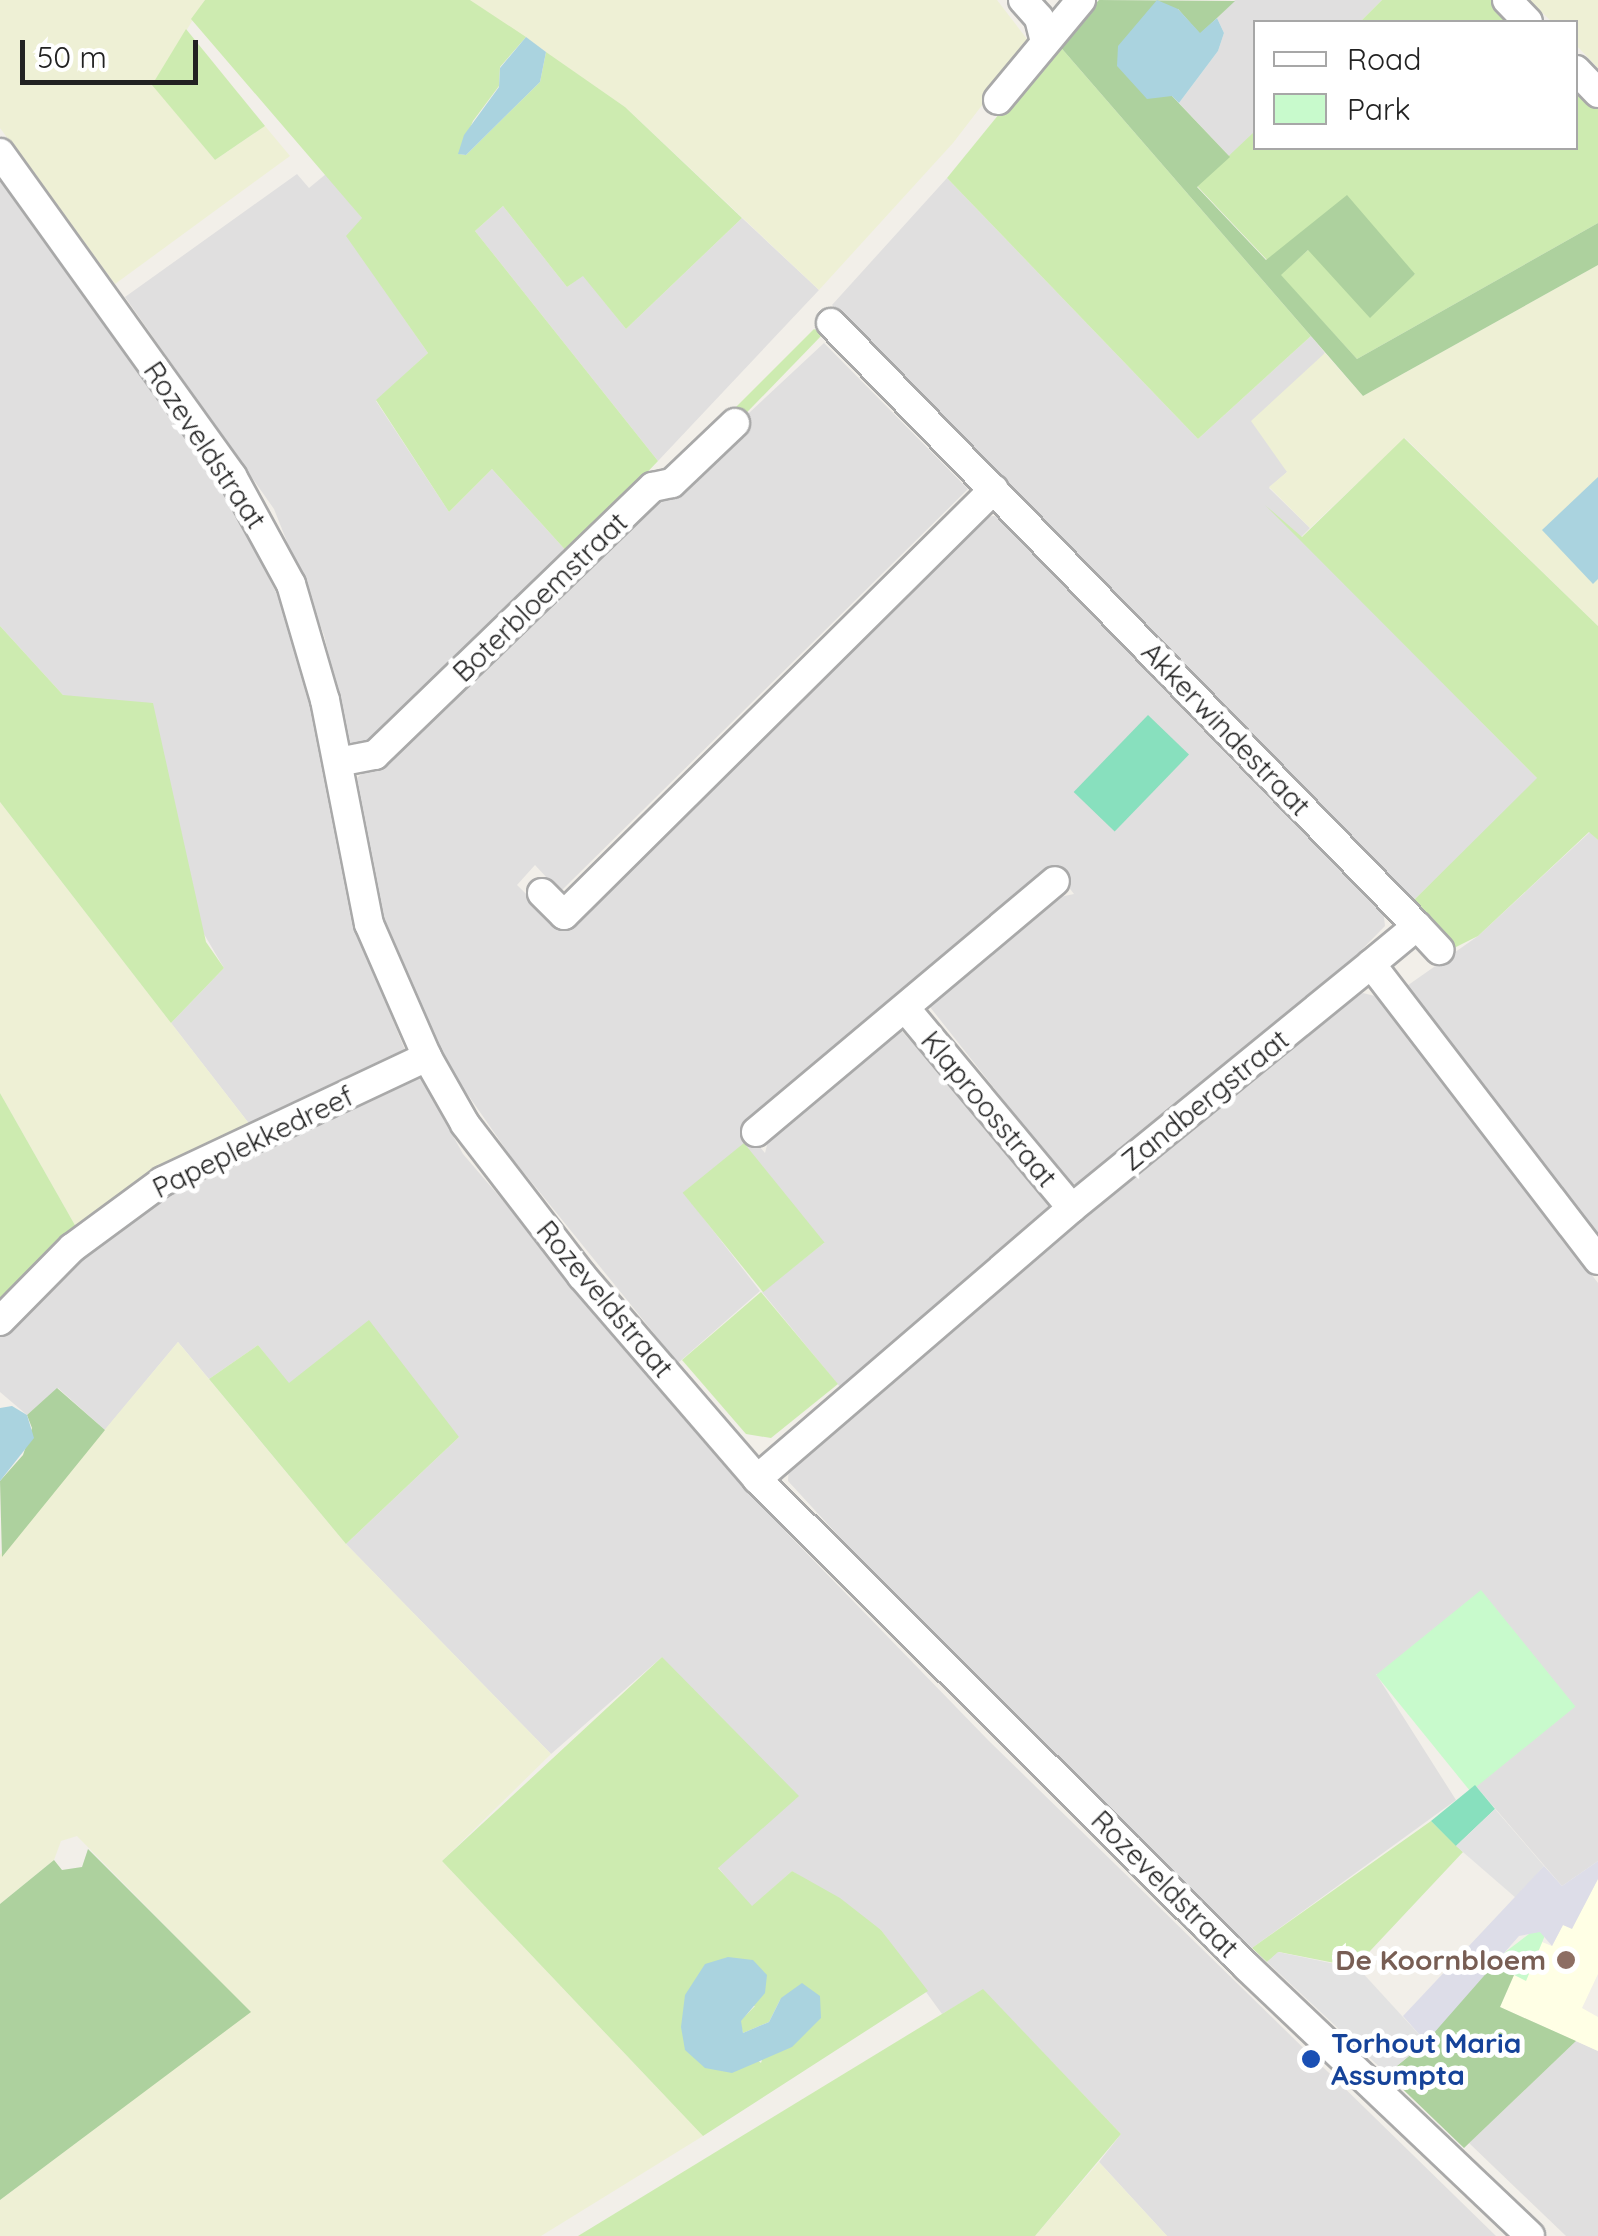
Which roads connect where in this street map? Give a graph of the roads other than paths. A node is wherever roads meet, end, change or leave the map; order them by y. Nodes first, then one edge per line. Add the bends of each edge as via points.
1 (1023, 0) edge
2 (1081, 0) edge
3 (1506, 0) edge
4 (1526, 20) edge
5 (1044, 38) junction
6 (1578, 72) edge
7 (1598, 93) edge
8 (998, 100) dead end
9 (0, 153) edge
10 (831, 324) dead end
11 (735, 423) dead end
12 (994, 489) junction
13 (338, 762) junction
14 (1056, 881) dead end
15 (542, 894) dead end
16 (1417, 926) junction
17 (1439, 950) dead end
18 (1371, 964) junction
19 (906, 1009) junction
20 (427, 1058) junction
21 (756, 1132) dead end
22 (1072, 1208) junction
23 (1598, 1260) edge
24 (0, 1320) edge
25 (757, 1479) junction
26 (1530, 2236) edge

1 - 5 street via 1039,18
2 - 5 street
3 - 4 street
5 - 8 street
6 - 7 street
9 - 13 street, Rozeveldstraat via 232,476 273,548 305,622
10 - 12 street, Akkerwindestraat
11 - 13 street, Boterbloemstraat via 672,483 653,487 374,755
12 - 15 street via 564,915
12 - 16 street, Akkerwindestraat
13 - 20 street, Rozeveldstraat via 370,924
14 - 19 street, Klaproosstraat
16 - 17 street
16 - 18 street
18 - 22 street, Zandbergstraat
18 - 23 street
19 - 21 street, Klaproosstraat
19 - 22 street, Klaproosstraat
20 - 24 street, Papeplekkedreef via 163,1181 72,1248
20 - 25 street, Rozeveldstraat via 465,1124 582,1276
22 - 25 street, Zandbergstraat
25 - 26 street, Rozeveldstraat via 1248,1967

